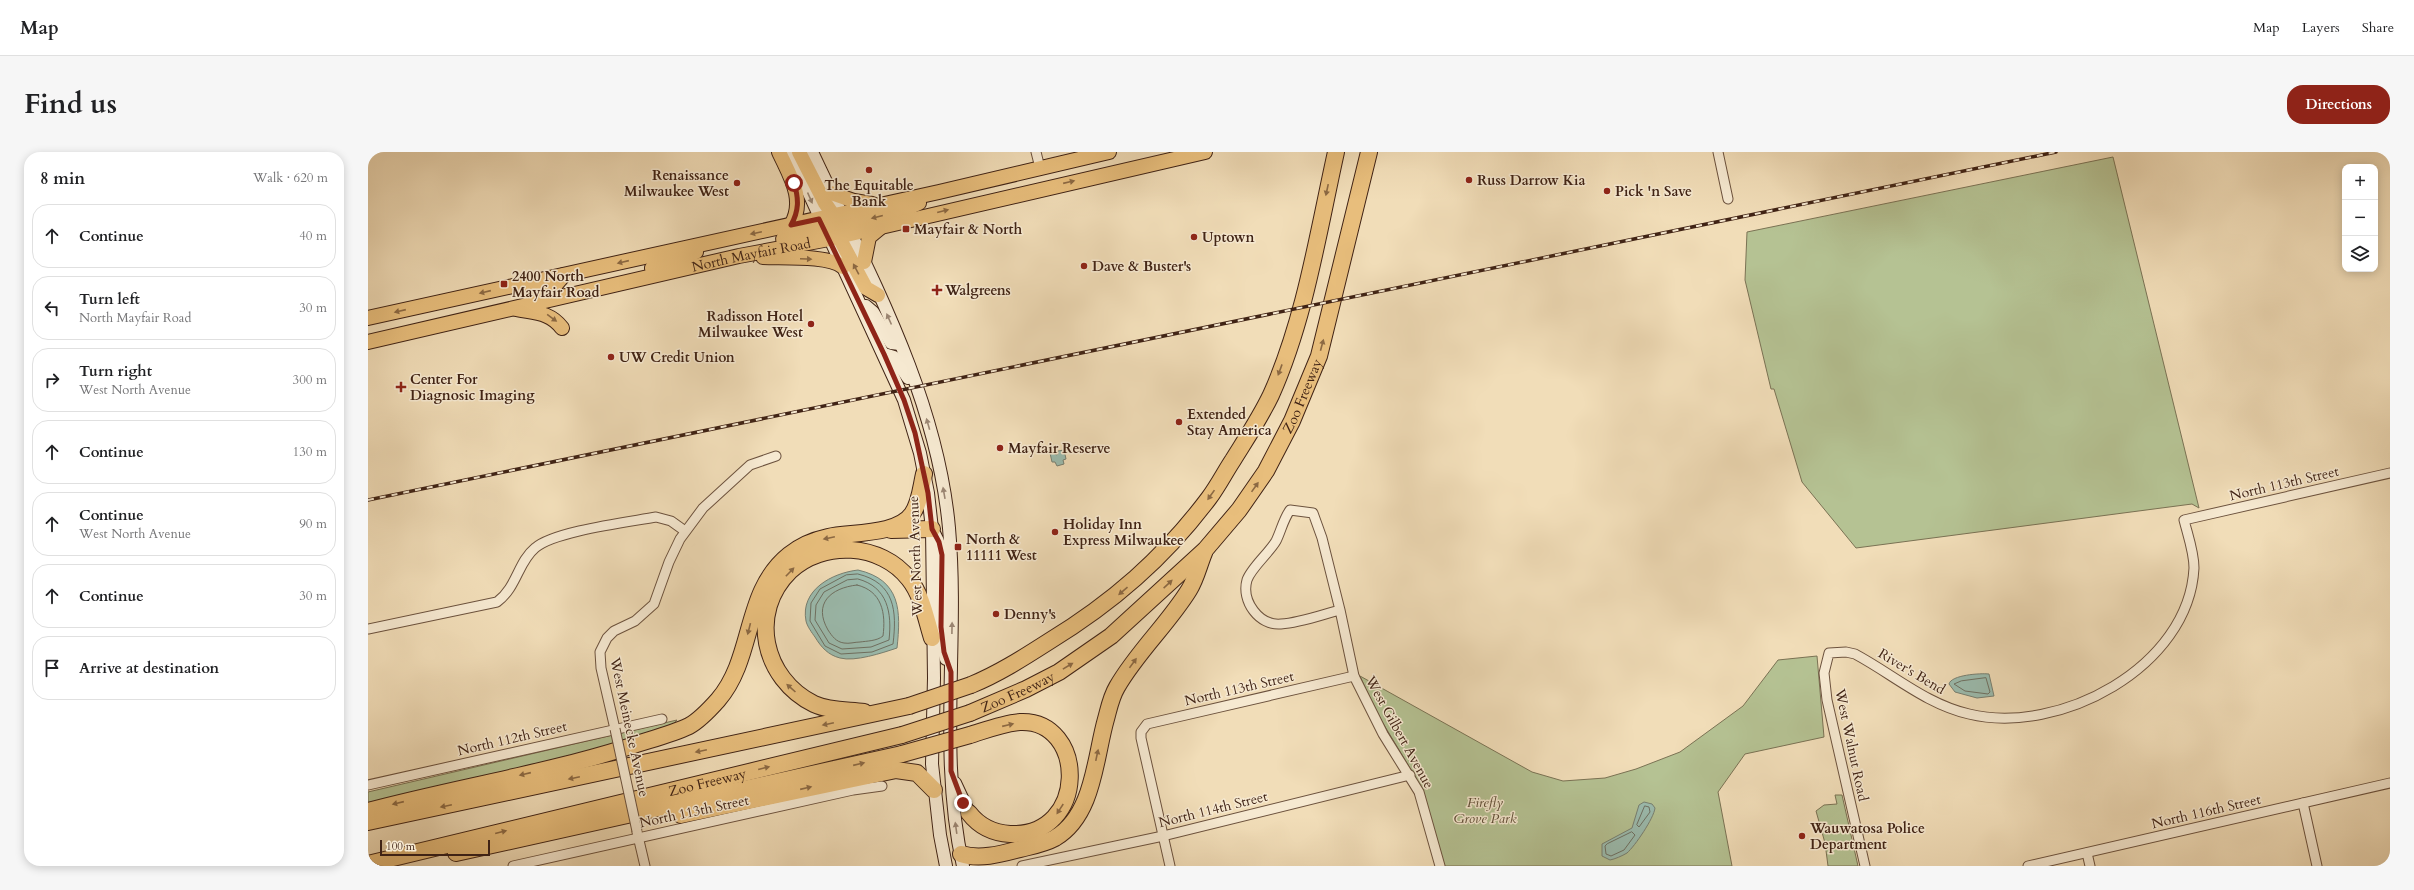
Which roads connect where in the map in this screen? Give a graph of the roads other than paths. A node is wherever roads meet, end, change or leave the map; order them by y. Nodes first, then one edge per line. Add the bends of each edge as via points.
1 (779, 152) edge
2 (790, 152) edge
3 (799, 152) edge
4 (812, 152) edge
5 (1036, 152) edge
6 (1109, 152) edge
7 (1163, 152) edge
8 (1204, 152) edge
9 (1336, 152) edge
10 (1369, 152) edge
11 (1718, 152) edge
12 (1040, 168) junction
13 (1104, 174) junction
14 (938, 192) junction
15 (831, 193) junction
16 (1728, 199) dead end
17 (882, 205) junction
18 (791, 225) junction
19 (835, 226) junction
20 (882, 226) junction
21 (722, 240) junction
22 (739, 256) junction
23 (864, 262) junction
24 (843, 267) junction
25 (564, 275) junction
26 (878, 295) junction
27 (858, 298) junction
28 (555, 299) junction
29 (512, 308) junction
30 (369, 320) edge
31 (425, 328) junction
32 (562, 328) dead end
33 (368, 342) edge
34 (900, 344) junction
35 (884, 354) junction
36 (915, 381) junction
37 (776, 456) dead end
38 (2390, 473) edge
39 (924, 474) junction
40 (2184, 520) joint
41 (949, 528) junction
42 (932, 529) junction
43 (685, 531) junction
44 (868, 532) junction
45 (1205, 550) junction
46 (1340, 610) junction
47 (368, 629) edge
48 (932, 638) junction
49 (1829, 653) joint
50 (951, 672) junction
51 (1354, 676) junction
52 (880, 713) junction
53 (662, 719) dead end
54 (615, 729) junction
55 (951, 771) junction
56 (1410, 775) junction
57 (2390, 783) edge
58 (368, 785) edge
59 (882, 786) dead end
60 (934, 790) junction
61 (2303, 803) junction
62 (368, 811) edge
63 (969, 813) joint
64 (368, 822) edge
65 (939, 829) junction
66 (638, 834) junction
67 (1163, 836) junction
68 (506, 843) junction
69 (2087, 853) junction
70 (998, 854) junction
71 (962, 860) edge
72 (368, 864) edge
73 (393, 866) edge
74 (513, 866) edge
75 (645, 866) edge
76 (946, 866) edge
77 (980, 866) edge
78 (1022, 866) edge
79 (1170, 866) edge
80 (1440, 866) edge
81 (1865, 866) edge
82 (2028, 866) edge
83 (2090, 866) edge
84 (2317, 866) edge

1 - 18 main road via 794,183 798,200 798,211
2 -> 19 main road, West North Avenue
3 - 19 main road
4 - 15 main road, West North Avenue
5 - 12 street
6 - 12 main road, North Mayfair Road
7 - 13 main road via 1115,163 1109,166
8 - 13 main road, North Mayfair Road
9 -> 52 highway, Zoo Freeway, bridge via 1305,294 1276,381 1251,432 1210,497 1143,573 1077,625 999,672 971,685
45 -> 10 highway, Zoo Freeway via 1239,510 1266,470 1292,421 1319,356
11 - 16 street
12 - 14 main road, North Mayfair Road
20 -> 13 main road, North Mayfair Road
14 - 17 main road, North Mayfair Road
14 -> 19 main road via 906,209
15 - 17 main road via 854,201
15 - 19 main road, West North Avenue
17 - 19 main road, North Mayfair Road
18 - 19 main road, North Mayfair Road
18 -> 21 main road, North Mayfair Road
19 - 20 main road, North Mayfair Road
19 - 22 main road, North Mayfair Road
19 - 23 main road, West North Avenue
19 - 24 main road, West North Avenue
26 -> 19 main road via 866,288
20 - 23 main road via 870,237
21 -> 25 main road, North Mayfair Road
21 - 28 main road via 650,269 574,286 560,292
22 -> 24 main road via 826,260 838,262
22 - 28 main road, North Mayfair Road
23 - 26 main road, West North Avenue
24 - 27 main road, West North Avenue
25 -> 30 main road, North Mayfair Road
25 - 31 main road via 553,288 542,293 473,308
34 -> 26 main road, West North Avenue
27 - 34 main road via 873,312 891,343
27 - 35 main road, West North Avenue
28 - 29 main road, North Mayfair Road
29 - 31 main road, North Mayfair Road
29 -> 32 main road via 548,314
31 - 33 main road, North Mayfair Road
34 - 36 main road, West North Avenue
35 - 36 main road via 894,357 905,375
35 - 39 main road, West North Avenue via 911,418
41 -> 36 main road, West North Avenue via 934,442
37 - 43 street, West Meinecke Avenue via 750,465 703,508
38 - 40 street, North 113th Street
39 - 42 main road, West North Avenue
39 - 44 highway via 918,504 910,518 899,525
40 - 49 street, River's Bend via 2192,549 2193,570 2186,600 2172,631 2146,662 2129,677 2075,705 2028,717 1988,718 1928,700 1855,654
41 - 42 main road
50 -> 41 main road, West North Avenue via 952,586
42 - 44 highway
42 - 48 main road, West North Avenue
42 - 50 main road via 942,555 941,627 944,652
43 - 47 street via 671,521 656,517 551,539 535,548 508,594 497,602
43 - 54 street, West Meinecke Avenue via 669,562 654,604 635,621 614,631 600,652 601,668
44 -> 62 highway via 827,537 810,543 788,556 778,566 760,593 738,664 728,687 698,720 688,726 594,758
70 -> 45 highway via 1054,838 1079,812 1090,788 1113,696 1141,652 1189,589
72 -> 45 highway, Zoo Freeway, bridge via 902,735 970,713 1026,689 1079,659 1111,636
46 - 46 street, West Gilbert Avenue via 1280,624 1269,624 1259,618 1250,605 1246,591 1247,580 1276,540 1283,520 1290,510 1313,513
46 - 51 street, West Gilbert Avenue
52 -> 48 highway via 834,709 814,704 795,692 782,679 770,659 766,622 772,600 784,579 795,567 830,552 858,549 872,553 898,567 910,579 922,603
48 - 60 main road, West North Avenue
49 - 81 street, West Walnut Road via 1824,673 1827,700
50 - 55 main road, West North Avenue
51 - 56 street, West Gilbert Avenue via 1383,734
51 - 67 street, North 113th Street via 1151,722 1143,727 1140,738
52 -> 64 highway, Zoo Freeway
53 - 54 street, North 112th Street
54 - 58 street, North 112th Street
54 - 66 street, West Meinecke Avenue, bridge
55 - 63 main road
71 -> 55 main road, West North Avenue
56 - 67 street, North 114th Street
56 - 80 street, West Gilbert Avenue via 1428,821
57 - 61 street, North 116th Street
59 - 66 street, North 113th Street
60 - 65 main road, West North Avenue
68 -> 60 highway via 546,842 891,770 911,770
61 - 69 street, North 116th Street
61 - 84 street
68 -> 63 highway, bridge via 902,754 1021,722 1046,728 1058,738 1071,776 1067,798 1058,814 1035,830 1021,834 1001,834 988,829
65 - 71 main road
65 - 76 main road, West North Avenue
66 - 74 street, North 113th Street
66 - 75 street, West Meinecke Avenue
67 - 78 street, North 114th Street
67 - 79 street
68 - 73 highway
69 - 82 street, North 116th Street
69 - 83 street
70 - 71 highway via 970,856
70 - 77 highway via 988,858

